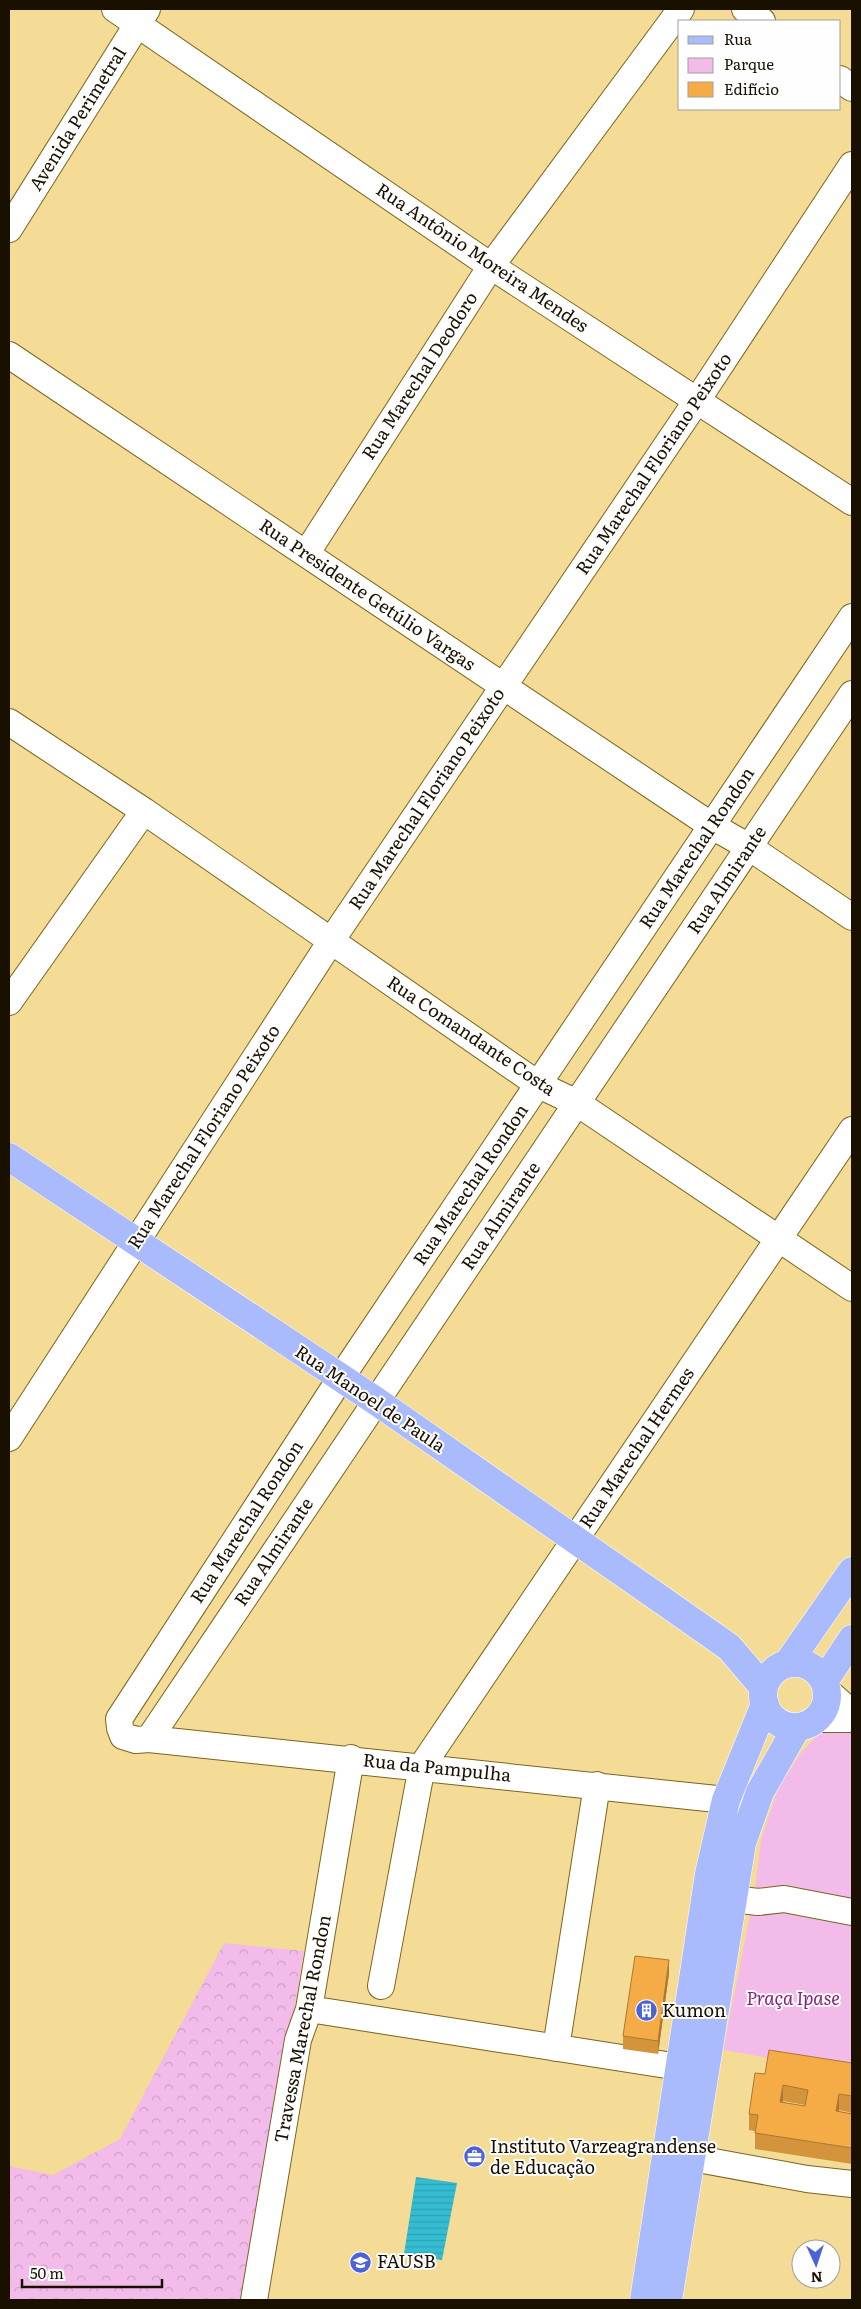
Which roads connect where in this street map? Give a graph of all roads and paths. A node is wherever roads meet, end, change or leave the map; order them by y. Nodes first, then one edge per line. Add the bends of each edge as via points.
1 (115, 9) edge
2 (681, 9) edge
3 (745, 9) edge
4 (142, 16) edge
5 (761, 20) edge
6 (841, 80) edge
7 (852, 88) edge
8 (852, 166) edge
9 (9, 230) edge
10 (491, 266) junction
11 (9, 355) edge
12 (698, 399) junction
13 (852, 502) edge
14 (306, 554) junction
15 (852, 617) edge
16 (503, 686) junction
17 (852, 694) edge
18 (9, 722) edge
19 (144, 811) junction
20 (712, 826) junction
21 (749, 847) junction
22 (852, 917) edge
23 (332, 941) junction
24 (9, 1002) edge
25 (539, 1085) junction
26 (577, 1103) junction
27 (852, 1130) edge
28 (9, 1157) edge
29 (777, 1239) junction
30 (135, 1242) junction
31 (852, 1288) edge
32 (340, 1379) junction
33 (376, 1401) junction
34 (9, 1438) edge
35 (575, 1539) junction
36 (852, 1571) edge
37 (852, 1639) edge
38 (774, 1681) junction
39 (826, 1686) junction
40 (852, 1713) edge
41 (852, 1720) edge
42 (807, 1723) junction
43 (149, 1739) junction
44 (350, 1758) junction
45 (422, 1766) junction
46 (597, 1785) junction
47 (726, 1800) junction
48 (734, 1890) junction
49 (852, 1912) edge
50 (381, 1986) dead end
51 (309, 2009) junction
52 (556, 2048) junction
53 (679, 2067) junction
54 (692, 2158) junction
55 (852, 2184) edge
56 (254, 2300) edge
57 (644, 2300) edge
58 (668, 2300) edge

1 - 4 street, Rua Antônio Moreira Mendes
2 - 10 street, Rua Marechal Deodoro
3 - 5 street
4 - 9 street, Avenida Perimetral
4 - 10 street, Rua Antônio Moreira Mendes
6 - 7 street
8 - 12 street, Rua Marechal Floriano Peixoto
10 - 12 street, Rua Antônio Moreira Mendes
10 - 14 street, Rua Marechal Deodoro
11 - 14 street, Rua Presidente Getúlio Vargas
12 - 13 street, Rua Antônio Moreira Mendes
12 - 16 street, Rua Marechal Floriano Peixoto
14 - 16 street, Rua Presidente Getúlio Vargas
15 - 20 street, Rua Marechal Rondon
16 - 20 street, Rua Presidente Getúlio Vargas
16 - 23 street, Rua Marechal Floriano Peixoto
17 - 21 street, Rua Almirante
18 - 19 street, Rua Comandante Costa
19 - 23 street, Rua Comandante Costa
19 - 24 street
20 - 21 street, Rua Presidente Getúlio Vargas
20 - 25 street, Rua Marechal Rondon
21 - 22 street, Rua Presidente Getúlio Vargas
21 - 26 street, Rua Almirante
23 - 25 street, Rua Comandante Costa
23 - 30 street, Rua Marechal Floriano Peixoto
25 - 26 street, Rua Comandante Costa
25 - 32 street, Rua Marechal Rondon
26 - 29 street, Rua Comandante Costa
26 - 33 street, Rua Almirante
27 - 29 street, Rua Marechal Hermes
28 - 30 main road, Rua Manoel de Paula
29 - 31 street, Rua Comandante Costa
29 - 35 street, Rua Marechal Hermes
30 - 32 main road, Rua Manoel de Paula
30 - 34 street, Rua Marechal Floriano Peixoto
32 - 33 main road, Rua Manoel de Paula
32 - 43 street, Rua Marechal Rondon via 119,1719 123,1736
33 - 35 main road, Rua Manoel de Paula
33 - 43 street, Rua Almirante
35 - 38 main road, Rua Manoel de Paula
35 - 45 street, Rua Marechal Hermes
36 - 38 main road
37 - 39 main road
38 - 39 main road via 809,1666
38 - 42 main road via 777,1721 787,1726
38 - 47 main road
39 - 40 street
39 - 42 main road via 823,1711
41 - 42 street
42 - 48 main road via 760,1792 742,1843
43 - 44 street, Rua da Pampulha
44 - 45 street, Rua da Pampulha
44 - 51 street, Travessa Marechal Rondon
45 - 46 street, Rua da Pampulha
45 - 50 street
46 - 47 street, Rua da Pampulha
46 - 52 street
47 - 53 main road via 709,1874
48 - 49 street via 758,1902 784,1899
48 - 54 main road
51 - 52 street
51 - 56 street, Travessa Marechal Rondon via 298,2040
52 - 53 street
53 - 57 main road
54 - 55 street via 807,2180
54 - 58 main road

